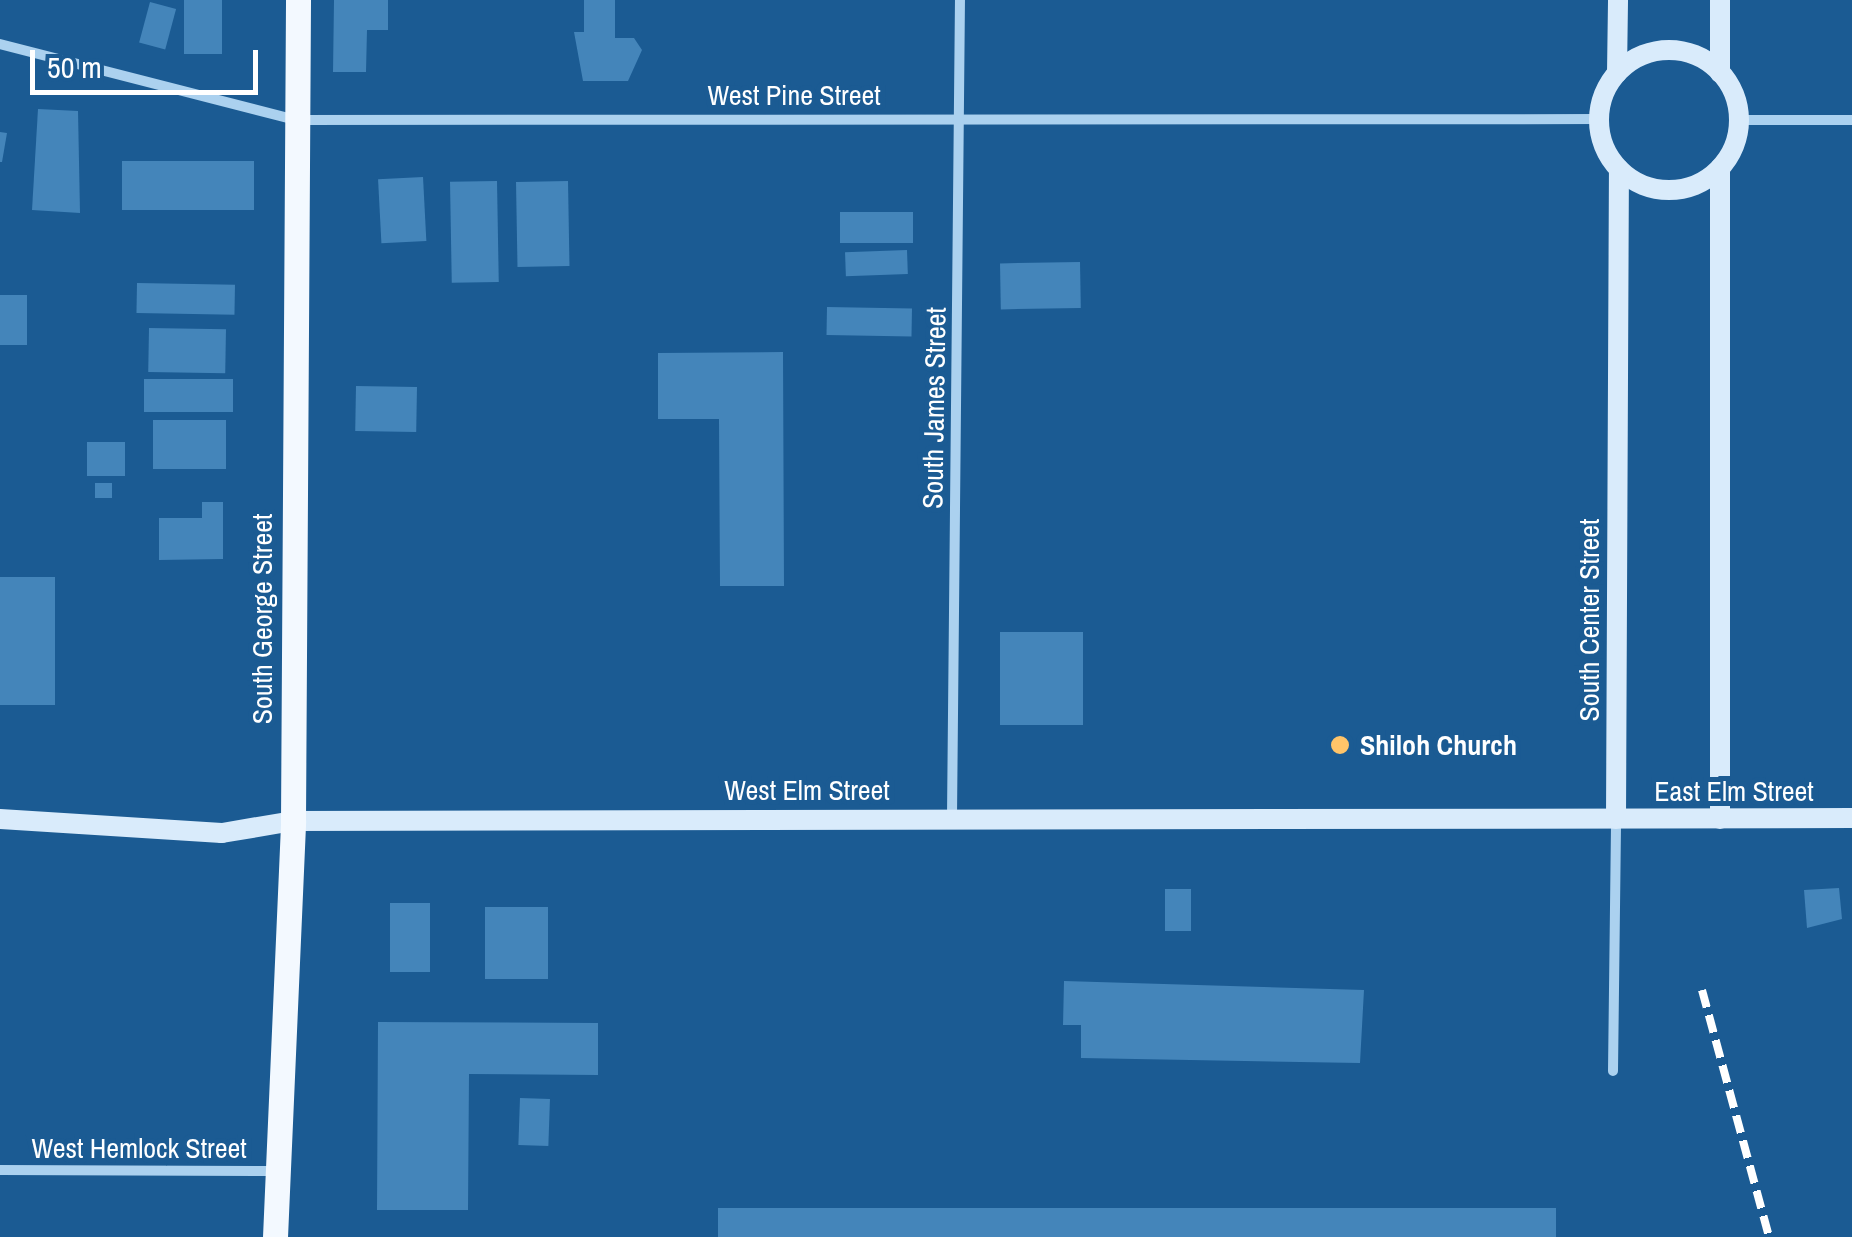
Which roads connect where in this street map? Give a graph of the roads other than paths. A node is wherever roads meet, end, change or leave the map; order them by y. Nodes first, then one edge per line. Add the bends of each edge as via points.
1 (298, 0) edge
2 (960, 0) edge
3 (1618, 0) edge
4 (1720, 0) edge
5 (0, 44) edge
6 (1618, 72) junction
7 (1720, 72) junction
8 (960, 117) junction
9 (1598, 119) junction
10 (296, 120) junction
11 (1739, 120) junction
12 (1852, 120) edge
13 (1720, 168) junction
14 (1619, 169) junction
15 (952, 816) junction
16 (1720, 818) junction
17 (1852, 818) edge
18 (0, 819) edge
19 (1616, 819) junction
20 (292, 822) junction
21 (1613, 1071) dead end
22 (0, 1170) edge
23 (278, 1171) junction
24 (275, 1237) edge

1 - 10 main road, South George Street
2 - 8 street, South James Street
3 - 6 street
4 - 7 street
5 - 10 street, West Pine Street
6 - 7 street via 1669,50
6 - 9 street
7 - 11 street
8 - 9 street, West Pine Street
8 - 10 street, West Pine Street
8 - 15 street, South James Street
9 - 14 street, South Center Street
10 - 20 main road, South George Street
11 - 12 street
11 - 13 street
13 - 14 street via 1670,190
13 - 16 street
14 - 19 street, South Center Street
15 - 19 street, West Elm Street
15 - 20 street, West Elm Street
16 - 17 street, East Elm Street
16 - 19 street, East Elm Street
18 - 20 street, West Elm Street via 222,834
19 - 21 street, South Center Street
20 - 23 main road, South George Street
22 - 23 street, West Hemlock Street
23 - 24 main road, South George Street

